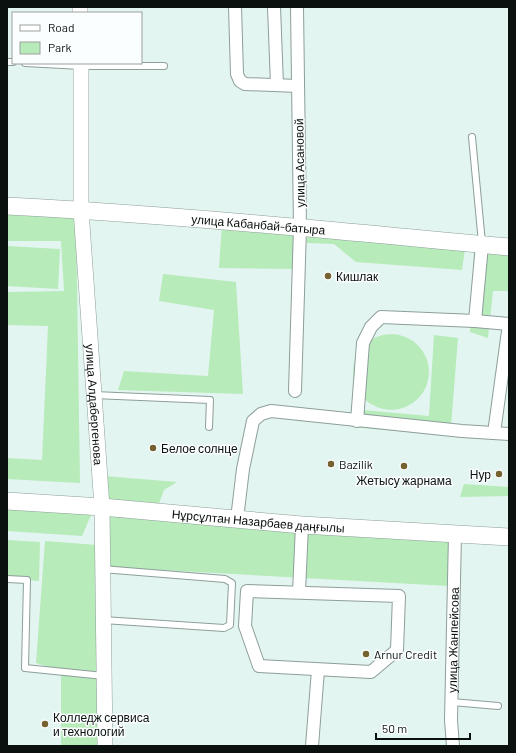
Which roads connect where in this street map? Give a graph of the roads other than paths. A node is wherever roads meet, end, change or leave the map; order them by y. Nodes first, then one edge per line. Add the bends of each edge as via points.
1 (235, 7) edge
2 (274, 7) edge
3 (297, 7) edge
4 (81, 64) edge
5 (164, 66) dead end
6 (277, 85) junction
7 (298, 86) junction
8 (472, 137) dead end
9 (7, 206) edge
10 (81, 210) junction
11 (300, 228) junction
12 (482, 245) junction
13 (509, 247) edge
14 (475, 321) junction
15 (509, 324) edge
16 (295, 390) dead end
17 (94, 395) junction
18 (356, 421) junction
19 (209, 427) dead end
20 (494, 433) junction
21 (509, 434) edge
22 (7, 501) edge
23 (102, 507) junction
24 (237, 519) junction
25 (302, 525) junction
26 (454, 534) junction
27 (509, 537) edge
28 (102, 569) junction
29 (7, 579) edge
30 (299, 592) junction
31 (103, 620) junction
32 (318, 670) junction
33 (104, 676) junction
34 (452, 702) junction
35 (498, 706) dead end
36 (105, 746) edge
37 (312, 746) edge
38 (453, 746) edge

1 - 6 street via 237,74 240,81 245,84
2 - 6 street
3 - 7 street, улица Асановой
4 - 5 lane
4 - 10 street, улица Алдабергенова
6 - 7 street
7 - 11 street, улица Асановой
8 - 12 lane
9 - 10 main road, улица Кабанбай-батыра
10 - 11 main road, улица Кабанбай-батыра
10 - 17 street, улица Алдабергенова
11 - 12 main road, улица Кабанбай-батыра
11 - 16 street, улица Асановой
12 - 13 main road, улица Кабанбай-батыра
12 - 14 street
14 - 15 street
14 - 18 street via 381,317 371,327 363,343
15 - 20 street
17 - 19 lane via 210,400
17 - 23 street, улица Алдабергенова
18 - 20 street
18 - 24 street via 270,411 261,414 253,421 243,469
20 - 21 street
22 - 23 main road, Нұрсұлтан Назарбаев даңғылы
23 - 24 main road, Нұрсұлтан Назарбаев даңғылы
23 - 28 street, улица Алдабергенова
24 - 25 main road, Нұрсұлтан Назарбаев даңғылы
25 - 26 main road, Нұрсұлтан Назарбаев даңғылы
25 - 30 street
26 - 27 main road, Нұрсұлтан Назарбаев даңғылы
26 - 34 street, улица Жанпейсова
28 - 31 street, улица Алдабергенова
28 - 31 lane via 225,579 232,583 230,624 224,628
29 - 33 lane via 27,580 25,668
30 - 32 street via 247,592 245,626 259,666
30 - 32 street via 399,596 397,650 371,672
31 - 33 street, улица Алдабергенова
32 - 37 street
33 - 36 street, улица Алдабергенова
34 - 35 lane
34 - 38 street, улица Жанпейсова

